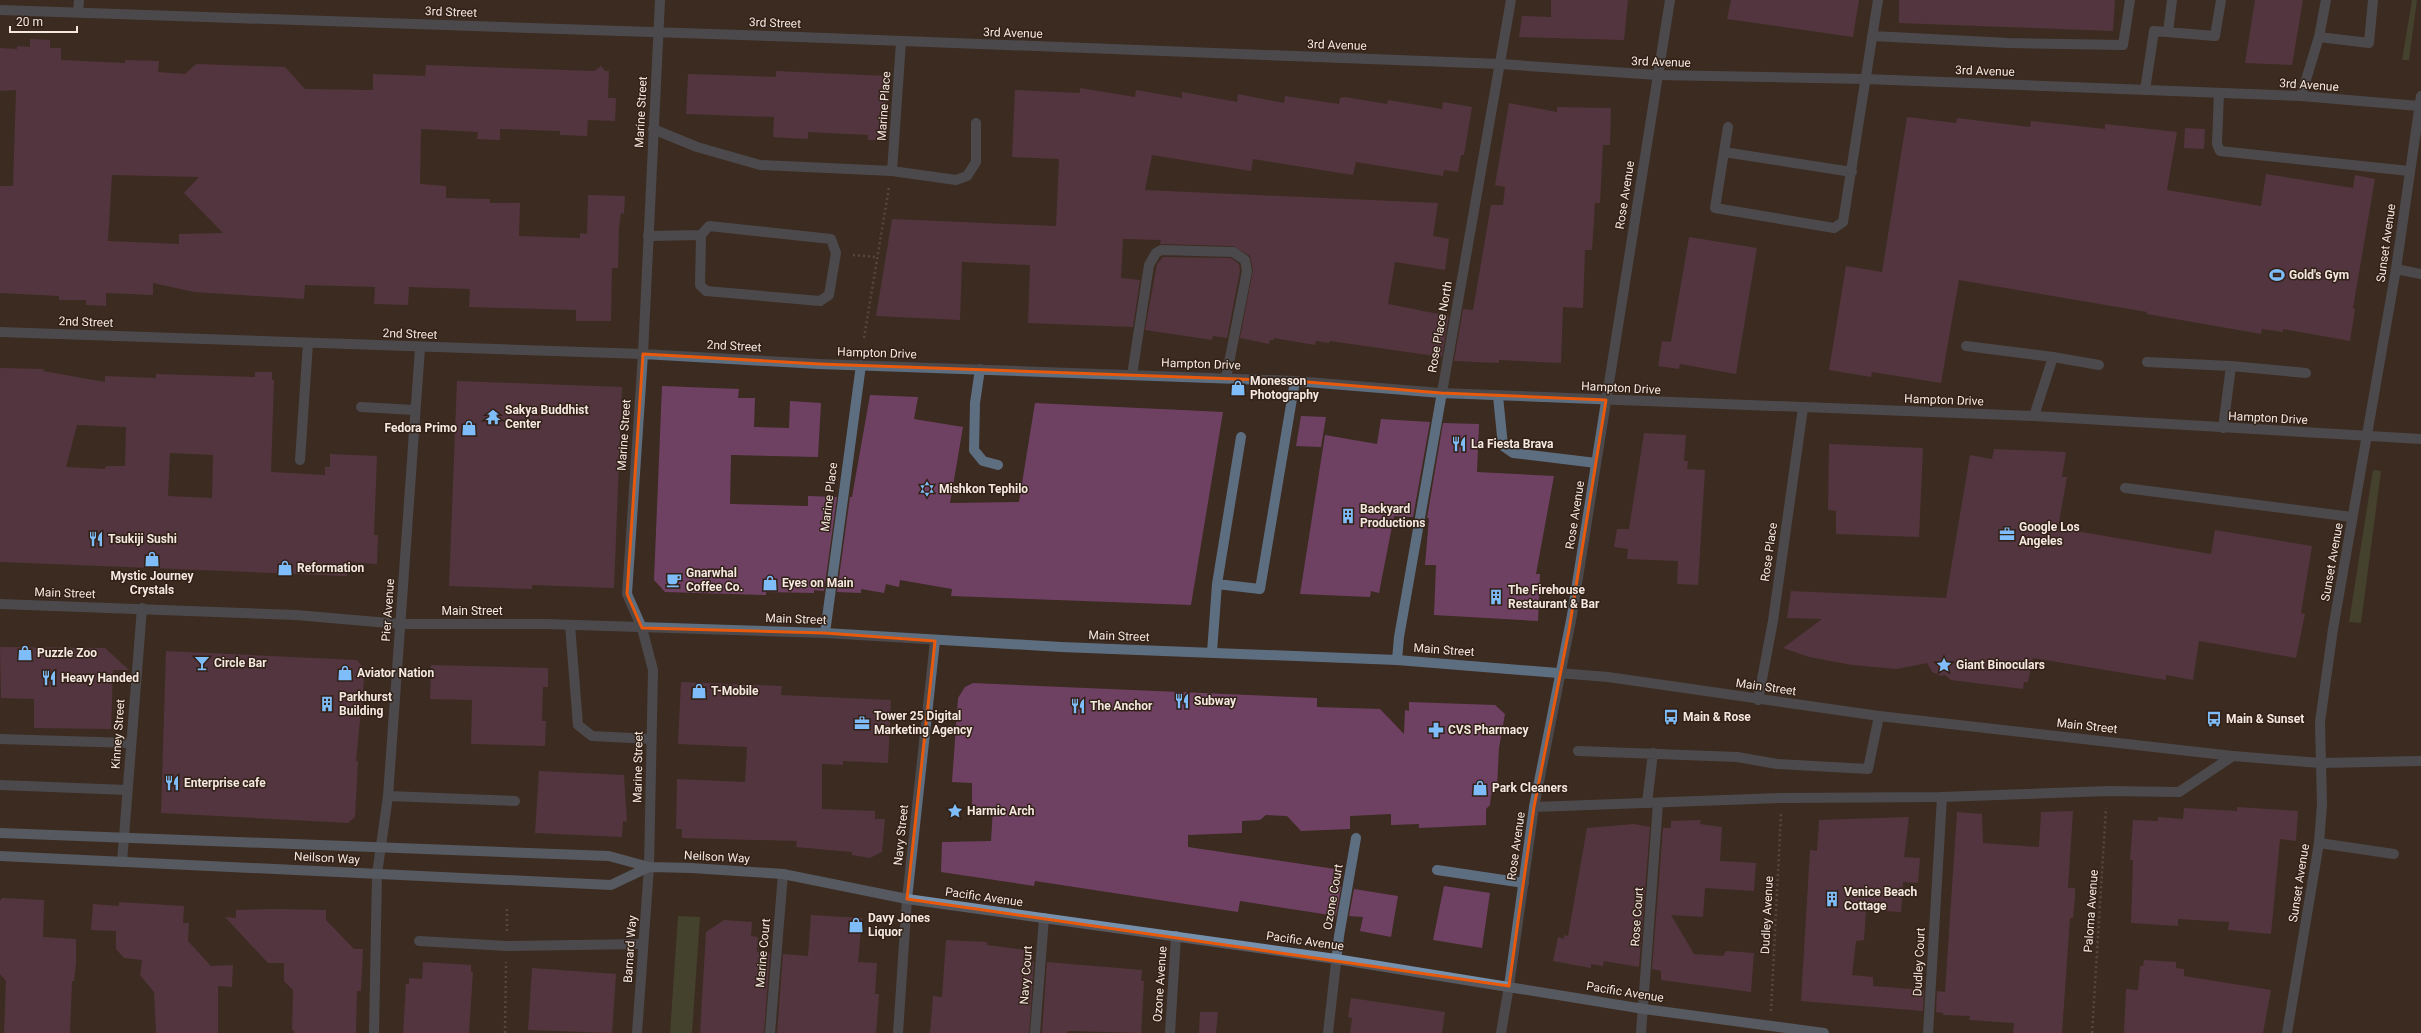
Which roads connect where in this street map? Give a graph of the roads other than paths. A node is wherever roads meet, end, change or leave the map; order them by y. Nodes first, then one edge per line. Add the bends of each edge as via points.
1 (79, 0) edge
2 (660, 0) edge
3 (1511, 0) edge
4 (1670, 0) edge
5 (1878, 0) edge
6 (2130, 0) edge
7 (2172, 0) edge
8 (2221, 0) edge
9 (2326, 0) edge
10 (2373, 0) edge
11 (0, 10) edge
12 (78, 12) junction
13 (658, 32) junction
14 (2168, 32) junction
15 (1872, 36) junction
16 (2319, 37) junction
17 (901, 42) junction
18 (1500, 64) junction
19 (1657, 75) junction
20 (1865, 79) junction
21 (2145, 90) junction
22 (2220, 93) junction
23 (2301, 96) junction
24 (2420, 101) edge
25 (976, 123) dead end
26 (1728, 127) dead end
27 (654, 129) junction
28 (1724, 152) junction
29 (892, 171) junction
30 (2409, 171) junction
31 (1852, 172) junction
32 (701, 235) junction
33 (648, 236) junction
34 (2396, 269) junction
35 (2421, 274) edge
36 (0, 332) edge
37 (308, 343) junction
38 (1966, 346) dead end
39 (420, 348) junction
40 (643, 354) junction
41 (2053, 357) junction
42 (2147, 362) dead end
43 (819, 364) joint
44 (861, 365) junction
45 (2099, 365) dead end
46 (2231, 366) junction
47 (980, 369) junction
48 (2306, 373) dead end
49 (1132, 375) junction
50 (1226, 378) junction
51 (1295, 381) junction
52 (1441, 393) junction
53 (1498, 396) junction
54 (1606, 400) junction
55 (361, 407) dead end
56 (1803, 408) junction
57 (414, 410) junction
58 (2034, 416) junction
59 (2223, 428) junction
60 (2366, 436) junction
61 (1241, 438) dead end
62 (2421, 439) edge
63 (300, 460) dead end
64 (1596, 463) junction
65 (998, 465) dead end
66 (2125, 488) dead end
67 (2352, 517) junction
68 (1217, 584) junction
69 (0, 604) edge
70 (142, 608) junction
71 (400, 624) junction
72 (570, 625) junction
73 (642, 628) junction
74 (825, 633) junction
75 (935, 641) junction
76 (1212, 652) junction
77 (1397, 660) junction
78 (1559, 673) junction
79 (1758, 700) junction
80 (1879, 716) junction
81 (0, 739) edge
82 (651, 739) junction
83 (130, 743) junction
84 (1578, 751) dead end
85 (1653, 753) junction
86 (2233, 756) junction
87 (2421, 761) edge
88 (2320, 763) junction
89 (0, 785) edge
90 (127, 790) junction
91 (388, 796) junction
92 (1942, 797) junction
93 (515, 801) dead end
94 (1647, 803) junction
95 (1658, 803) junction
96 (1534, 807) junction
97 (0, 834) edge
98 (125, 838) junction
99 (1356, 838) dead end
100 (2319, 843) junction
101 (380, 846) junction
102 (2394, 854) dead end
103 (0, 856) edge
104 (122, 862) junction
105 (649, 868) junction
106 (1437, 870) dead end
107 (377, 874) junction
108 (783, 874) junction
109 (1524, 883) junction
110 (907, 899) junction
111 (1044, 918) junction
112 (1176, 936) junction
113 (419, 942) dead end
114 (643, 944) junction
115 (1336, 959) junction
116 (1509, 986) junction
117 (1644, 1009) junction
118 (374, 1033) edge
119 (637, 1033) edge
120 (770, 1033) edge
121 (898, 1033) edge
122 (1035, 1033) edge
123 (1170, 1033) edge
124 (1328, 1033) edge
125 (1501, 1033) edge
126 (1642, 1033) edge
127 (1824, 1033) edge
128 (1928, 1033) edge
129 (2288, 1033) edge

1 - 12 street
2 - 13 street, Marine Street
3 - 18 street, Rose Place North
4 - 19 street, Rose Avenue
5 - 15 street
6 - 15 street via 2123,45 2009,43
7 - 14 street
8 - 14 street via 2215,36
9 - 16 street
10 - 16 street via 2369,43
11 - 12 street, 3rd Street
12 - 13 street, 3rd Street
13 - 17 street, 3rd Street
13 - 27 street, Marine Street
14 - 21 street via 2154,30
15 - 20 street
16 - 23 street
17 - 18 street, 3rd Avenue
17 - 29 street, Marine Place
18 - 19 street, 3rd Avenue
18 - 52 street, Rose Place North
19 - 20 street, 3rd Avenue
19 - 54 street, Rose Avenue
20 - 21 street, 3rd Avenue
20 - 31 street
21 - 22 street, 3rd Avenue
22 - 23 street, 3rd Avenue
22 - 30 street via 2217,144 2220,151
23 - 24 street, 3rd Avenue
24 - 30 street, Sunset Avenue
25 - 29 street via 976,162 967,176 956,180
26 - 28 street
27 - 29 street via 697,147 760,165
27 - 33 street, Marine Street
28 - 31 street
28 - 31 street via 1715,208 1834,228 1843,222
30 - 34 street, Sunset Avenue
32 - 32 street via 700,285 706,291 820,301 829,295 836,253 831,239 709,226
32 - 33 street
33 - 40 street, Marine Street
34 - 35 street
34 - 60 street, Sunset Avenue
36 - 37 street, 2nd Street
37 - 39 street, 2nd Street
37 - 63 street
38 - 41 street
39 - 40 street, 2nd Street
39 - 57 street, Pier Avenue
40 - 43 street, 2nd Street
40 - 73 street, Marine Street via 627,594
41 - 45 street
41 - 58 street
42 - 46 street
43 - 44 street, Hampton Drive
44 - 47 street, Hampton Drive
44 - 74 street, Marine Place
46 - 48 street
46 - 59 street
47 - 49 street, Hampton Drive
47 - 65 street via 975,403 974,450 983,461
49 - 50 street, Hampton Drive
49 - 50 street via 1149,265 1156,252 1233,252 1245,260 1247,271
50 - 51 street, Hampton Drive
51 - 52 street, Hampton Drive
51 - 68 street via 1260,589
52 - 53 street, Hampton Drive
52 - 77 street, Rose Place North
53 - 54 street, Hampton Drive
53 - 64 street via 1503,446 1513,453
54 - 56 street, Hampton Drive
54 - 64 street, Rose Avenue
55 - 57 street
56 - 58 street, Hampton Drive
56 - 79 street, Rose Place via 1773,620
57 - 71 street, Pier Avenue
58 - 59 street, Hampton Drive
59 - 60 street, Hampton Drive
60 - 62 street, Hampton Drive
60 - 67 street, Sunset Avenue
61 - 68 street
64 - 78 street, Rose Avenue via 1572,615
66 - 67 street
67 - 88 street, Sunset Avenue via 2320,722
68 - 76 street
69 - 70 street, Main Street
70 - 71 street, Main Street via 296,615
70 - 83 street, Kinney Street
71 - 72 street, Main Street
71 - 91 street, Pier Avenue
72 - 73 street, Main Street
72 - 82 street via 578,725 592,736
73 - 74 street, Main Street
73 - 82 street, Marine Street via 653,670
74 - 75 street, Main Street
75 - 76 street, Main Street
75 - 110 street, Navy Street
76 - 77 street, Main Street
77 - 78 street, Main Street
78 - 79 street, Main Street via 1608,677
78 - 96 street, Rose Avenue
79 - 80 street, Main Street
80 - 85 street via 1868,769 1777,764 1737,757
80 - 86 street, Main Street
81 - 83 street
82 - 105 street, Marine Street
83 - 90 street, Kinney Street
84 - 85 street
85 - 94 street
86 - 88 street, Main Street
86 - 92 street via 2180,792 2108,790
87 - 88 street, Main Street
88 - 100 street, Sunset Avenue via 2322,804
89 - 90 street
90 - 98 street, Kinney Street
91 - 93 street
91 - 101 street, Pier Avenue
92 - 95 street via 1782,798
92 - 128 street, Dudley Court
94 - 95 street
94 - 96 street
95 - 117 street, Rose Court
96 - 109 street, Rose Avenue
97 - 98 main road, Neilson Way
98 - 101 main road, Neilson Way
98 - 104 street, Kinney Street
99 - 115 street, Ozone Court
100 - 102 street
100 - 129 street, Sunset Avenue
101 - 105 main road, Neilson Way via 609,856
101 - 107 street, Pier Avenue
103 - 104 main road, Neilson Way
104 - 107 main road, Neilson Way
105 - 107 main road, Neilson Way via 611,885
105 - 108 main road, Neilson Way
105 - 114 street, Barnard Way
106 - 109 street
107 - 118 street, Pier Avenue
108 - 110 main road, Pacific Avenue
108 - 120 street, Marine Court
109 - 116 street, Rose Avenue
110 - 111 main road, Pacific Avenue
110 - 121 street, Navy Street
111 - 112 main road, Pacific Avenue
111 - 122 street, Navy Court
112 - 115 main road, Pacific Avenue
112 - 123 street, Ozone Avenue
113 - 114 street via 507,946
114 - 119 street, Barnard Way
115 - 116 main road, Pacific Avenue
115 - 124 street, Ozone Court
116 - 117 main road, Pacific Avenue
116 - 125 street, Rose Avenue
117 - 126 street, Rose Court
117 - 127 main road, Pacific Avenue

